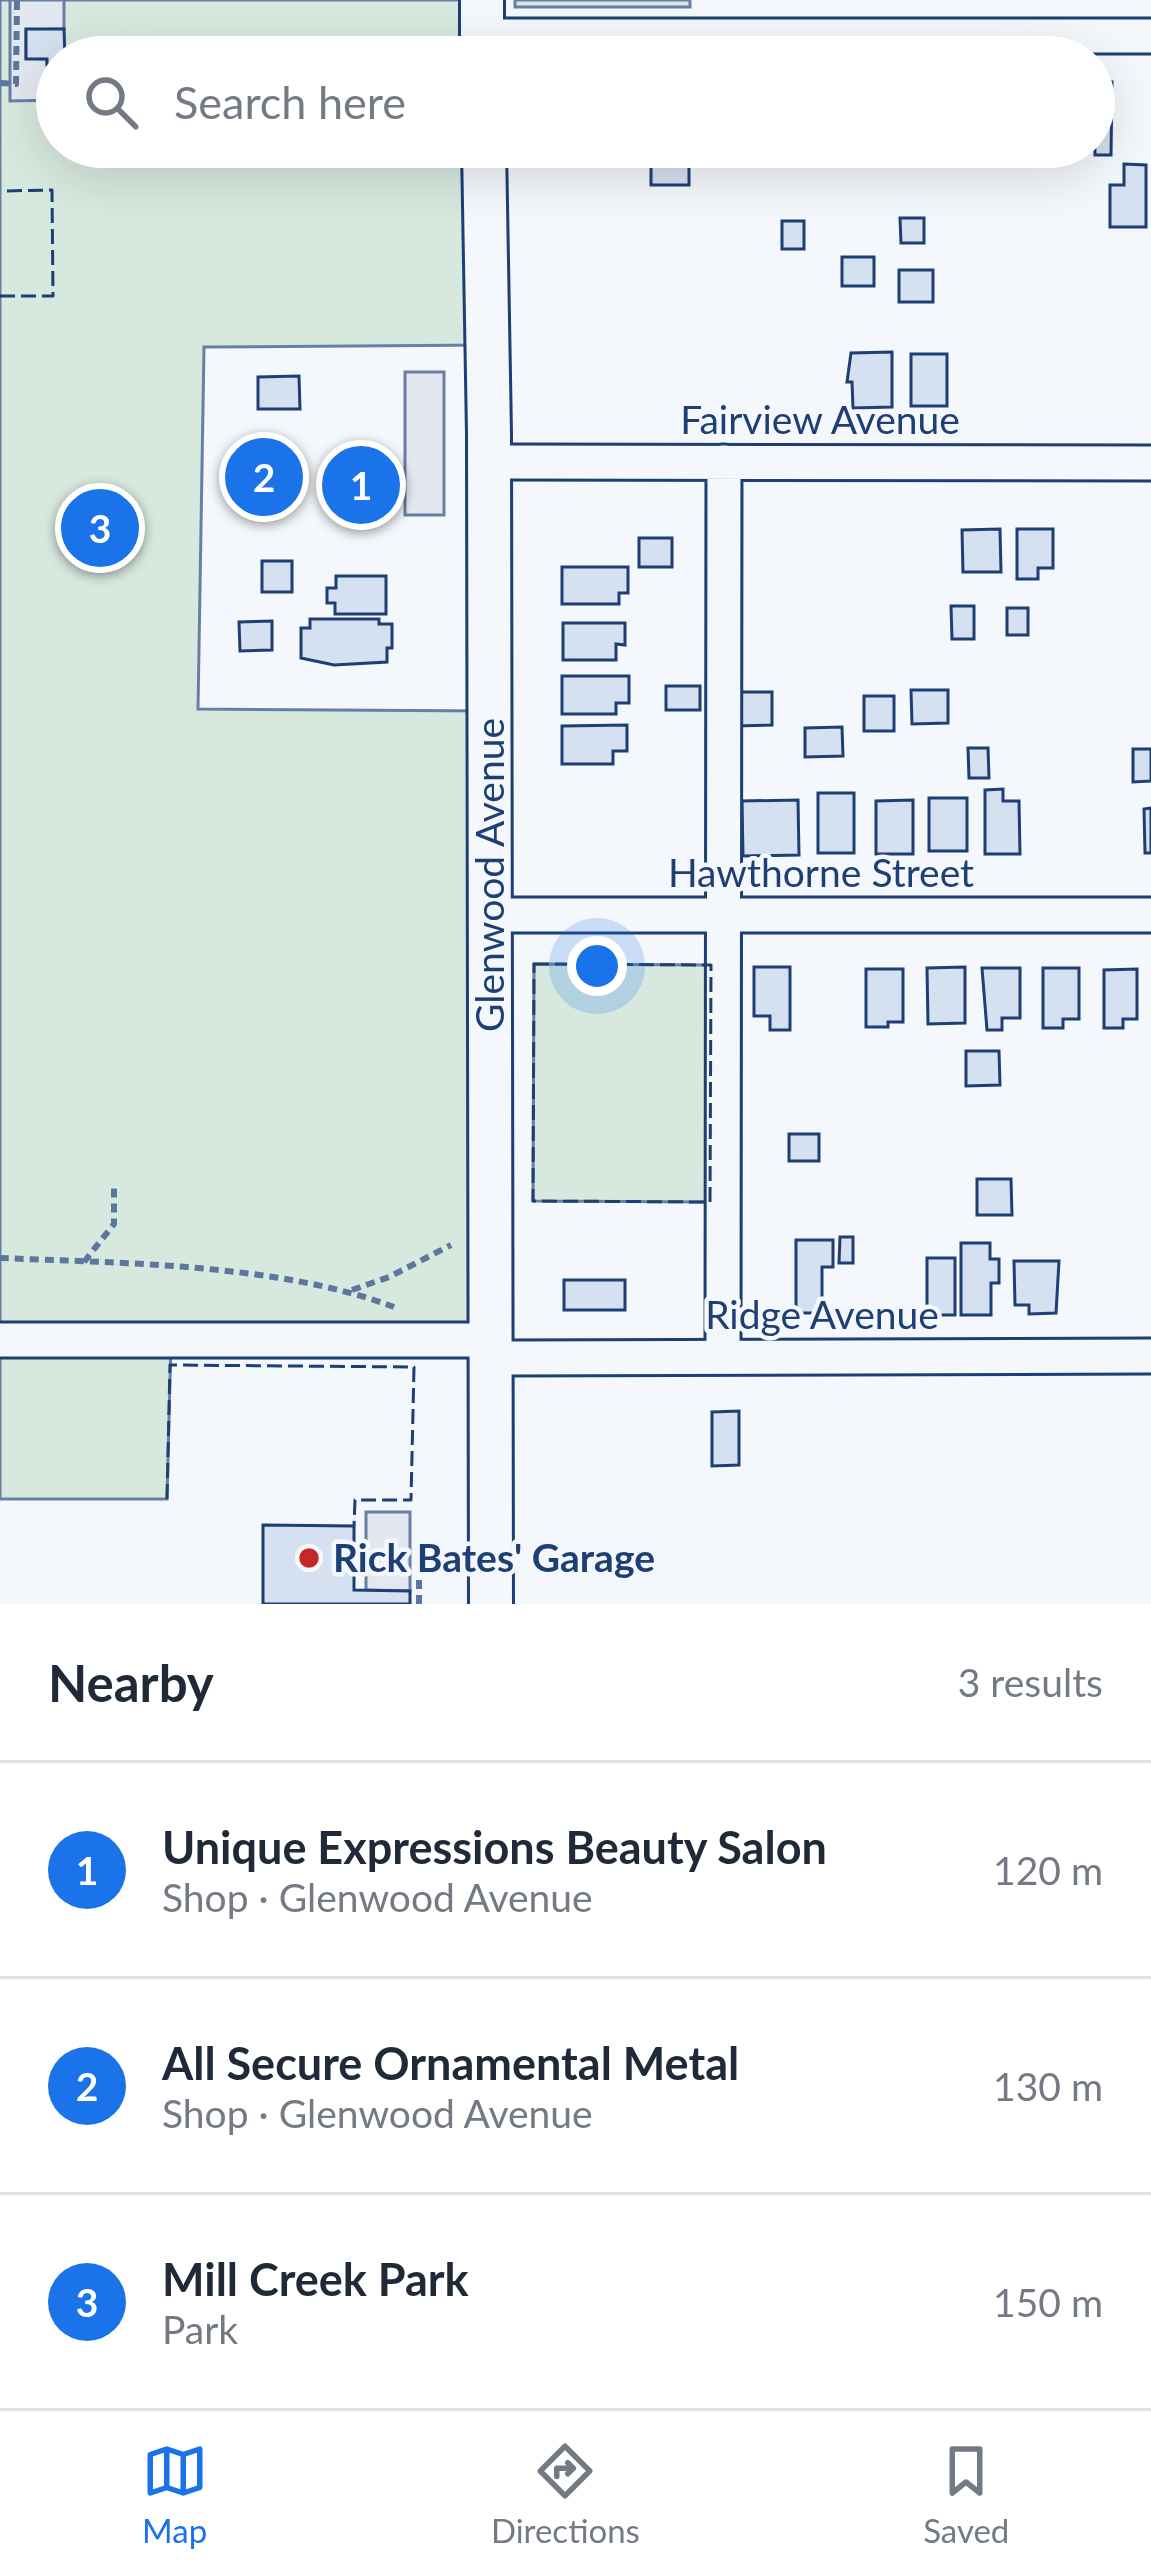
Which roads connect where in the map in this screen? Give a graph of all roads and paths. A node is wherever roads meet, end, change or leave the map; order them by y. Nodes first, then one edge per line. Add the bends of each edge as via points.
1 (16, 0) edge
2 (482, 31) edge
3 (1040, 36) edge
4 (1115, 37) edge
5 (1151, 37) edge
6 (0, 83) edge
7 (484, 168) edge
8 (489, 462) junction
9 (724, 462) junction
10 (1151, 463) edge
11 (491, 915) junction
12 (724, 915) junction
13 (1151, 915) edge
14 (114, 1183) dead end
15 (451, 1245) dead end
16 (0, 1258) edge
17 (84, 1262) junction
18 (349, 1292) junction
19 (415, 1312) dead end
20 (0, 1340) edge
21 (494, 1349) junction
22 (1151, 1356) edge
23 (723, 1357) junction
24 (419, 1547) dead end
25 (418, 1604) edge
26 (491, 1604) edge

1 - 6 path via 16,84
2 - 3 street
4 - 5 street
7 - 8 main road, Glenwood Avenue
8 - 9 street, Fairview Avenue
8 - 11 main road, Glenwood Avenue
9 - 10 street, Fairview Avenue
9 - 12 street
11 - 12 street, Hawthorne Street
11 - 21 main road, Glenwood Avenue
12 - 13 street, Hawthorne Street
12 - 23 street
14 - 17 path via 114,1224
15 - 18 path
16 - 17 path
17 - 18 path
18 - 19 path
20 - 21 street
21 - 23 street, Ridge Avenue
21 - 26 main road, Glenwood Avenue
22 - 23 street, Ridge Avenue
24 - 25 path

